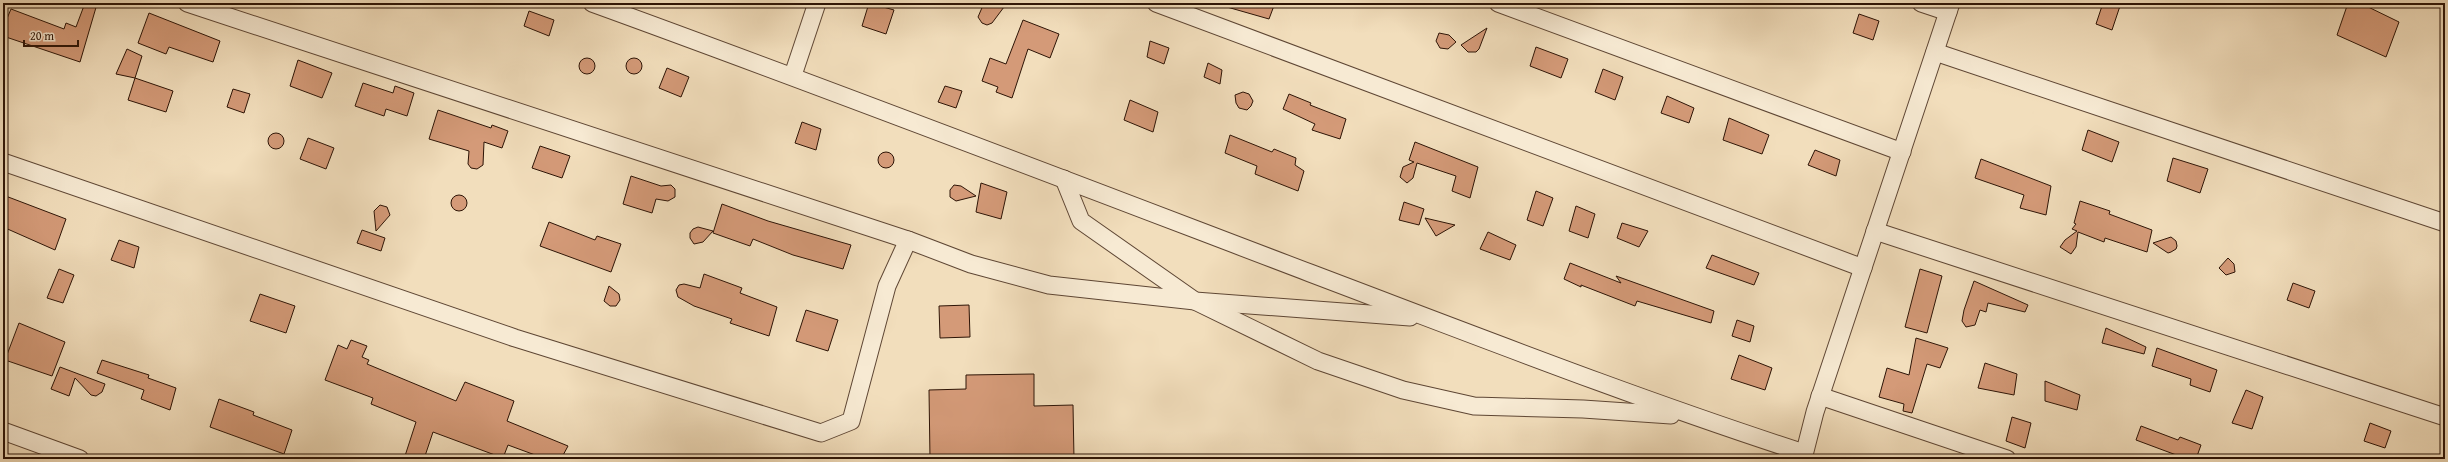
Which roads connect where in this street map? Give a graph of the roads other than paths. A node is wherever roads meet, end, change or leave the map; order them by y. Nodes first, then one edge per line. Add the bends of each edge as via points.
1 (187, 3) edge
2 (592, 3) edge
3 (818, 3) edge
4 (1156, 3) edge
5 (1498, 3) edge
6 (1921, 3) edge
7 (1950, 8) edge
8 (1935, 52) junction
9 (793, 76) junction
10 (1902, 152) junction
11 (3, 162) edge
12 (1064, 179) junction
13 (2445, 223) edge
14 (1875, 232) junction
15 (908, 240) junction
16 (1863, 268) junction
17 (1195, 301) junction
18 (1429, 318) junction
19 (1820, 396) junction
20 (1692, 417) junction
21 (2445, 417) edge
22 (3, 431) edge
23 (1804, 456) edge
24 (80, 459) edge
25 (2007, 459) edge

1 - 15 street
2 - 9 street
3 - 9 street
4 - 16 street
5 - 10 street
6 - 7 street
7 - 8 street
8 - 10 street
8 - 13 street
9 - 12 street
10 - 14 street
11 - 15 street via 515,338 821,433 851,421 887,286
12 - 17 street via 1081,221
12 - 18 street
14 - 16 street
14 - 21 street
15 - 17 street via 971,264 1049,284
16 - 19 street
17 - 18 street
17 - 20 street via 1318,361 1403,390 1474,406 1583,409
18 - 20 street
19 - 23 street
19 - 25 street
20 - 23 street
22 - 24 street

